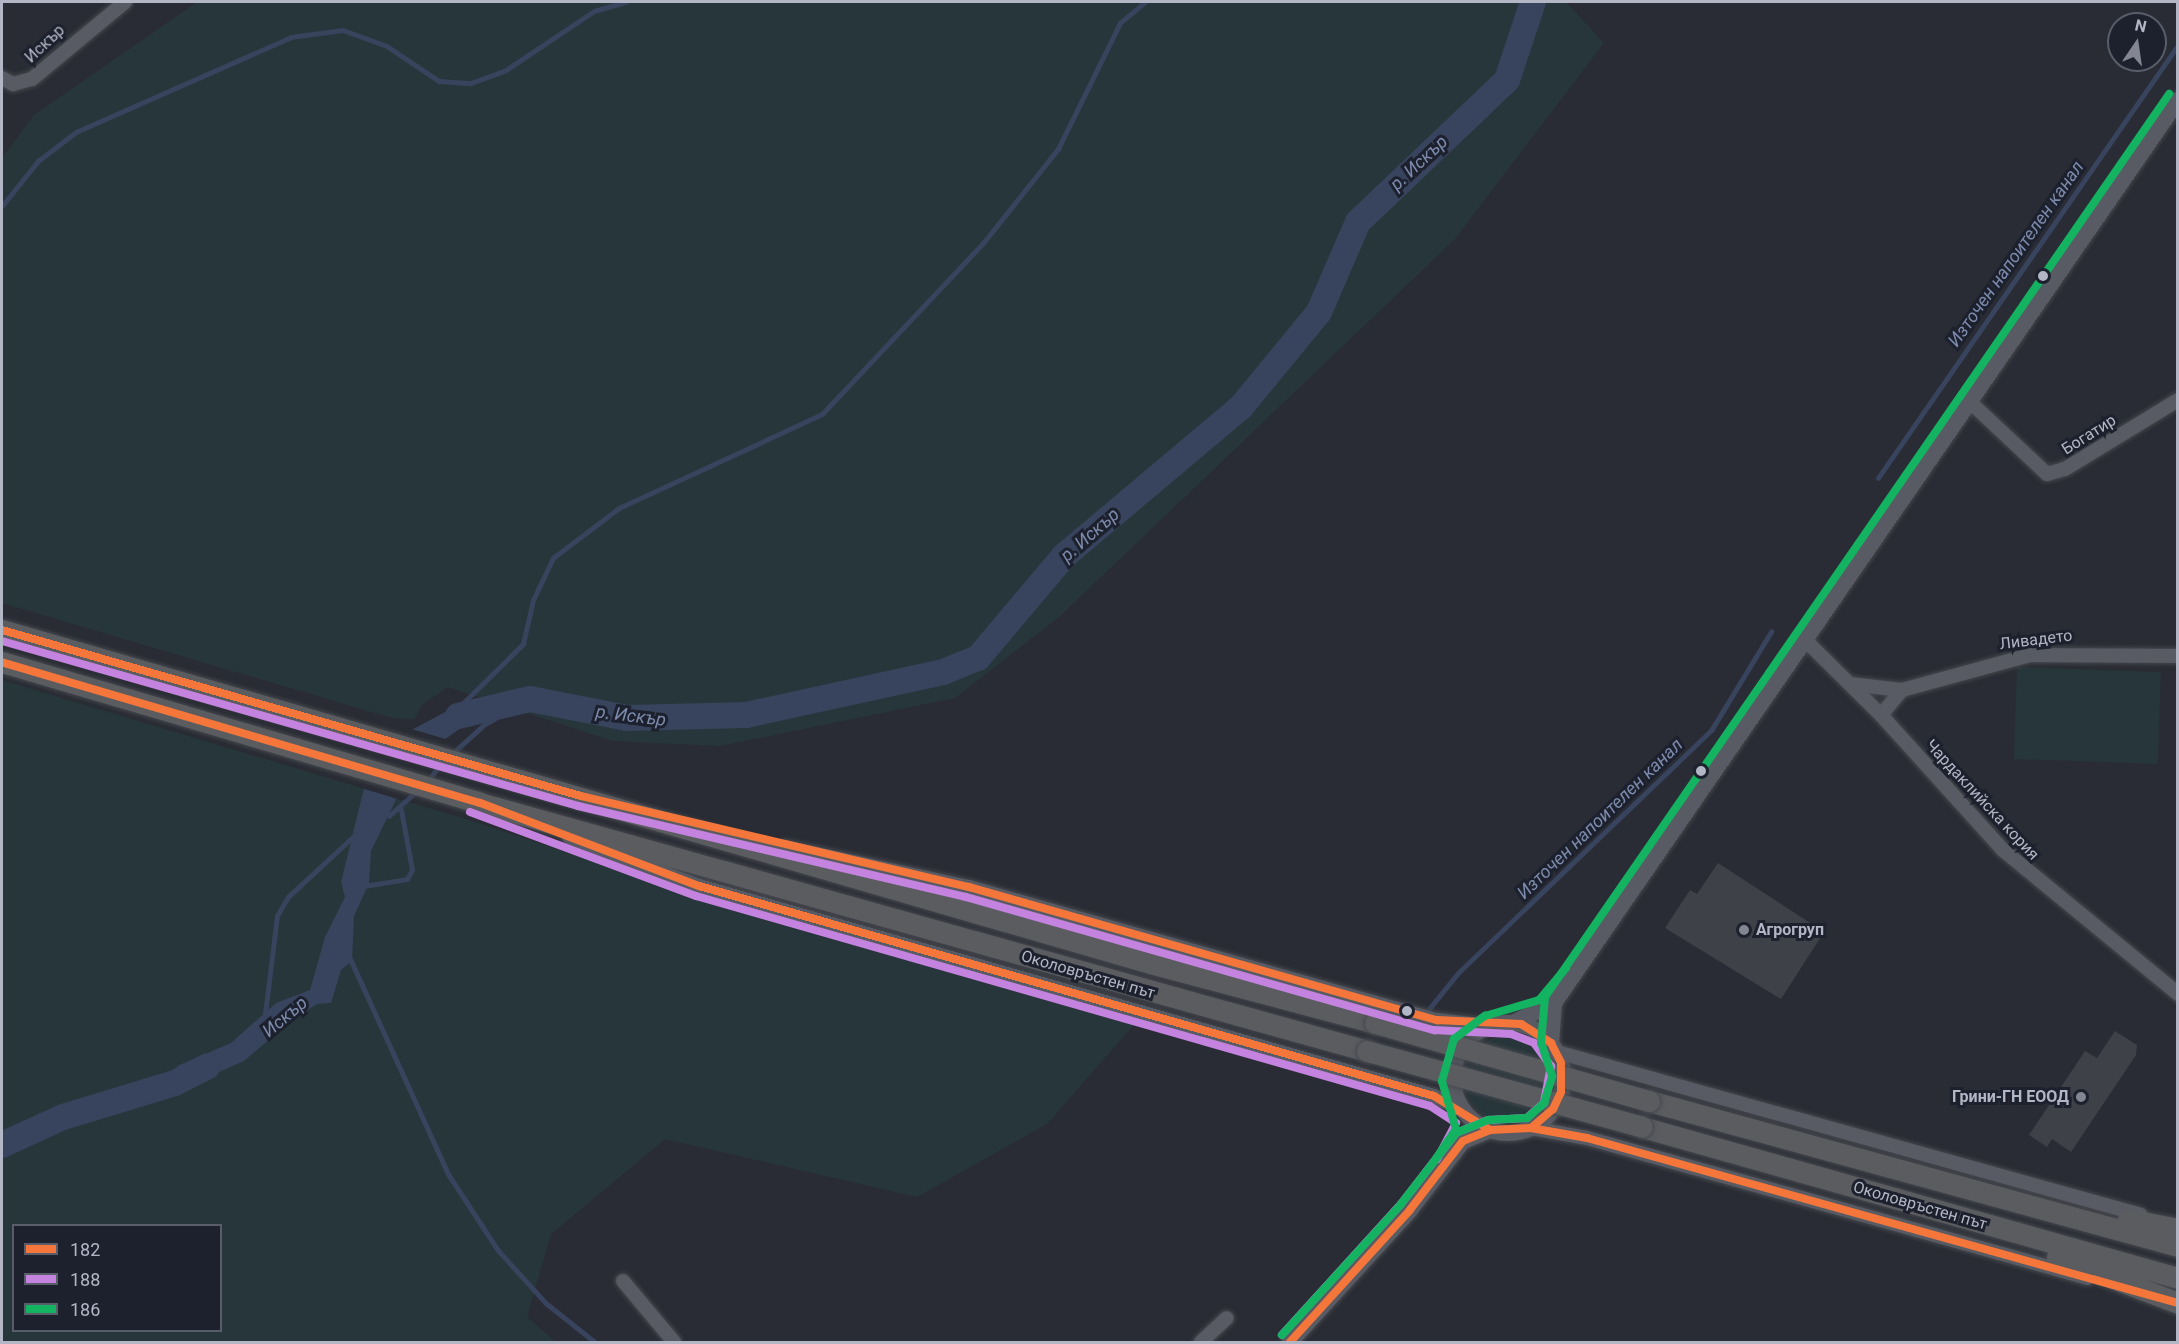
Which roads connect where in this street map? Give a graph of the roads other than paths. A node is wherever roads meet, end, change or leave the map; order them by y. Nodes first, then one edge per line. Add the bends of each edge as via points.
1 (125, 2) edge
2 (7, 81) edge
3 (2178, 100) edge
4 (2178, 400) edge
5 (1969, 401) junction
6 (2, 630) edge
7 (1803, 638) junction
8 (2178, 656) edge
9 (2, 662) edge
10 (1850, 684) junction
11 (1902, 690) junction
12 (1881, 715) junction
13 (581, 795) junction
14 (480, 804) junction
15 (2178, 994) edge
16 (1554, 1003) junction
17 (1513, 1023) junction
18 (1489, 1026) junction
19 (1554, 1047) junction
20 (1465, 1112) junction
21 (1531, 1128) junction
22 (1490, 1130) junction
23 (1463, 1141) junction
24 (1941, 1181) junction
25 (1941, 1213) junction
26 (2178, 1227) edge
27 (2178, 1246) edge
28 (2178, 1278) edge
29 (622, 1281) dead end
30 (2178, 1303) edge
31 (1227, 1318) dead end
32 (674, 1342) edge
33 (1202, 1342) edge
34 (1290, 1342) edge

1 - 2 street, Искър via 32,79
3 - 5 street
4 - 5 street, Богатир via 2065,469 2047,474
5 - 7 street
6 - 13 highway, Околовръстен път
7 - 10 street, Чардаклийска кория
7 - 16 street
8 - 11 street, Ливадето via 2031,655
9 - 14 highway, Околовръстен път
10 - 11 street, Ливадето
10 - 12 street, Чардаклийска кория
11 - 12 street
12 - 15 street, Чардаклийска кория via 2028,873
13 - 18 street via 969,887 1437,1020
13 - 24 highway, Околовръстен път, bridge via 1150,963
14 - 20 street via 699,886 1434,1096
14 - 25 highway, Околовръстен път, bridge
16 - 17 street
16 - 19 street
17 - 18 street
17 - 19 street
18 - 20 street via 1468,1039 1455,1061 1452,1081
19 - 21 street via 1561,1092 1553,1109
19 - 26 street
20 - 22 street
20 - 23 street
21 - 22 street
21 - 30 street via 1587,1138
22 - 23 street
23 - 34 street via 1409,1211
24 - 26 highway
24 - 27 highway, Околовръстен път
25 - 28 highway, Околовръстен път
25 - 30 highway
29 - 32 street
31 - 33 street

